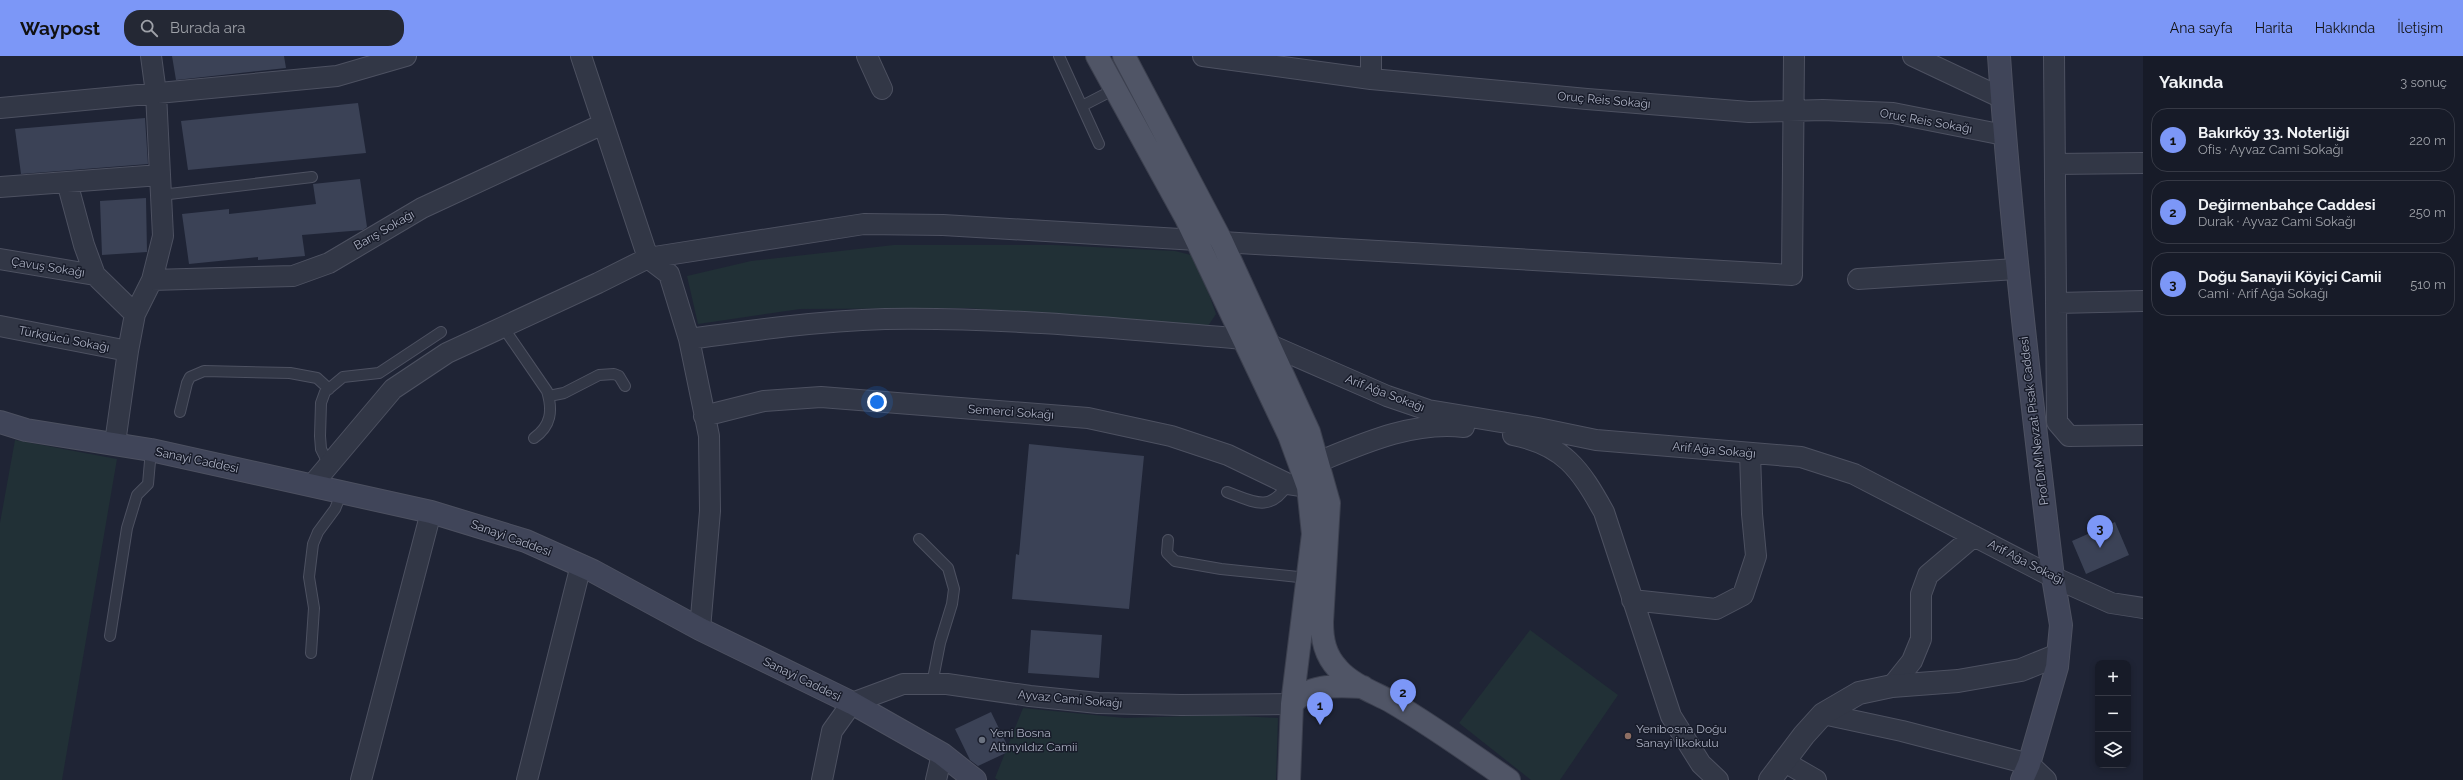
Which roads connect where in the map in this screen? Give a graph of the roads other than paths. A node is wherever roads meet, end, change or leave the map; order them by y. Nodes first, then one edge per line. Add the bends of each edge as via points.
1 (151, 56) edge
2 (406, 56) edge
3 (581, 56) edge
4 (867, 56) edge
5 (1059, 56) edge
6 (1097, 56) edge
7 (1124, 56) edge
8 (1203, 56) edge
9 (1371, 56) edge
10 (1794, 56) edge
11 (1913, 56) edge
12 (1999, 56) edge
13 (2054, 56) edge
14 (1265, 60) edge
15 (1371, 79) junction
16 (882, 89) dead end
17 (1115, 89) junction
18 (156, 94) junction
19 (2002, 98) junction
20 (1082, 106) junction
21 (0, 108) edge
22 (1792, 112) junction
23 (603, 124) junction
24 (2004, 135) junction
25 (1099, 144) dead end
26 (2143, 163) edge
27 (2055, 164) junction
28 (160, 175) junction
29 (312, 177) dead end
30 (67, 182) junction
31 (0, 187) edge
32 (161, 196) junction
33 (1196, 240) junction
34 (1222, 242) junction
35 (648, 258) junction
36 (0, 259) edge
37 (2016, 269) junction
38 (95, 275) junction
39 (1858, 279) dead end
40 (152, 280) junction
41 (2143, 301) edge
42 (2057, 303) junction
43 (135, 314) junction
44 (0, 326) edge
45 (503, 327) junction
46 (441, 332) dead end
47 (689, 339) junction
48 (1244, 339) junction
49 (1268, 344) junction
50 (128, 351) junction
51 (625, 386) dead end
52 (329, 389) junction
53 (549, 396) junction
54 (180, 412) dead end
55 (704, 416) junction
56 (0, 422) edge
57 (2143, 435) edge
58 (534, 438) dead end
59 (115, 444) junction
60 (151, 450) junction
61 (1750, 453) junction
62 (1318, 462) junction
63 (329, 465) junction
64 (1298, 485) junction
65 (312, 486) junction
66 (342, 492) junction
67 (1227, 492) dead end
68 (431, 512) junction
69 (1974, 536) junction
70 (919, 539) dead end
71 (1168, 540) dead end
72 (581, 565) junction
73 (2053, 577) junction
74 (1308, 578) junction
75 (1632, 600) junction
76 (2143, 608) edge
77 (700, 629) junction
78 (110, 636) dead end
79 (311, 653) dead end
80 (2058, 655) junction
81 (932, 684) junction
82 (1892, 686) junction
83 (1363, 687) junction
84 (852, 703) junction
85 (1292, 704) junction
86 (1823, 714) junction
87 (942, 754) junction
88 (1783, 761) junction
89 (2026, 772) edge
90 (361, 780) edge
91 (528, 780) edge
92 (822, 780) edge
93 (936, 780) edge
94 (975, 780) edge
95 (1289, 780) edge
96 (1509, 780) edge
97 (1718, 780) edge
98 (1770, 780) edge
99 (1816, 780) edge
100 (2046, 780) edge

1 - 18 street
2 - 18 street via 337,76
3 - 23 street
4 - 16 street
5 - 20 lane
6 - 17 main road
7 - 34 main road
8 - 14 street, Oruç Reis Sokağı
9 - 15 street
10 - 22 street
11 - 19 street
12 - 19 main road, Prof.Dr.M.Nevzat Pisak Caddesi
13 - 27 street
14 - 15 street, Oruç Reis Sokağı
15 - 22 street, Oruç Reis Sokağı via 1749,112
17 - 20 lane
17 - 33 main road
18 - 21 street
18 - 28 street
19 - 24 main road, Prof.Dr.M.Nevzat Pisak Caddesi
20 - 25 lane
22 - 24 street, Oruç Reis Sokağı via 1823,110 1893,113
22 - 34 street via 1792,275
23 - 35 street
23 - 40 street, Barış Sokağı via 422,208 329,263 293,276
24 - 37 main road, Prof.Dr.M.Nevzat Pisak Caddesi
26 - 27 street
27 - 42 street
28 - 30 street
28 - 32 street
29 - 32 lane
30 - 31 street
30 - 38 street via 84,246
32 - 40 street via 163,236
33 - 35 street via 943,225 864,224
33 - 48 main road
34 - 49 main road
35 - 45 street
35 - 47 street via 669,274
36 - 38 street, Çavuş Sokağı
37 - 39 street
37 - 73 main road, Prof.Dr.M.Nevzat Pisak Caddesi
38 - 43 street
40 - 43 street
41 - 42 street
42 - 57 street via 2056,422 2069,436
43 - 50 street
44 - 50 street, Türkgücü Sokağı
45 - 53 lane
45 - 63 street via 447,353 393,389
46 - 52 lane via 379,373 343,376
47 - 48 street via 781,326 884,319 1037,322
47 - 55 street
48 - 64 main road via 1289,435
49 - 61 street, Arif Ağa Sokağı via 1387,396 1428,410 1596,440
49 - 62 main road via 1309,432
50 - 59 street
51 - 53 lane via 619,376 605,374 564,393
52 - 54 lane via 317,378 290,373 204,370 190,377 187,382
52 - 63 lane via 321,403 320,436 321,449
53 - 58 lane via 551,415 548,424
55 - 64 street, Semerci Sokağı via 764,401 821,398 1088,418 1170,436 1228,455
55 - 77 street via 710,436 710,511
56 - 59 main road, Sanayi Caddesi via 26,430
59 - 60 main road, Sanayi Caddesi
60 - 65 main road, Sanayi Caddesi
60 - 78 lane via 148,484 137,495 127,528
61 - 69 street, Arif Ağa Sokağı via 1801,458 1854,474
61 - 75 street via 1756,556 1743,595 1716,609
62 - 75 street via 1357,446 1409,430 1437,426 1468,428 1533,439 1561,453 1586,480 1604,512
62 - 83 main road via 1330,503 1322,641 1339,670
63 - 65 street
64 - 67 lane via 1273,501 1264,503
64 - 74 main road via 1313,534
65 - 66 main road, Sanayi Caddesi
66 - 68 main road, Sanayi Caddesi
66 - 79 lane via 335,510 318,532 313,544 309,577 314,608
68 - 72 main road, Sanayi Caddesi via 526,541
68 - 90 street
69 - 73 street, Arif Ağa Sokağı
69 - 82 street via 1928,576 1921,594 1921,639 1912,661
70 - 81 lane via 948,568 954,589
71 - 74 lane via 1167,553 1175,561 1221,569
72 - 77 main road, Sanayi Caddesi
72 - 91 street
73 - 76 street, Arif Ağa Sokağı via 2111,603
73 - 80 main road, Prof.Dr.M.Nevzat Pisak Caddesi via 2061,625
74 - 85 main road
75 - 97 street via 1671,716 1701,764
77 - 84 main road, Sanayi Caddesi
80 - 82 street via 2021,670 1958,681
80 - 89 main road, Prof.Dr.M.Nevzat Pisak Caddesi
81 - 84 street, Ayvaz Cami Sokağı via 903,684
81 - 85 street, Ayvaz Cami Sokağı via 1098,703
82 - 86 street via 1859,693
83 - 85 main road via 1332,685 1306,691
83 - 96 main road via 1390,701
84 - 87 main road, Sanayi Caddesi
84 - 92 street via 832,731
85 - 95 main road
86 - 88 street
86 - 89 street
87 - 93 street
87 - 94 main road, Sanayi Caddesi
88 - 98 street
88 - 99 street
89 - 100 street

